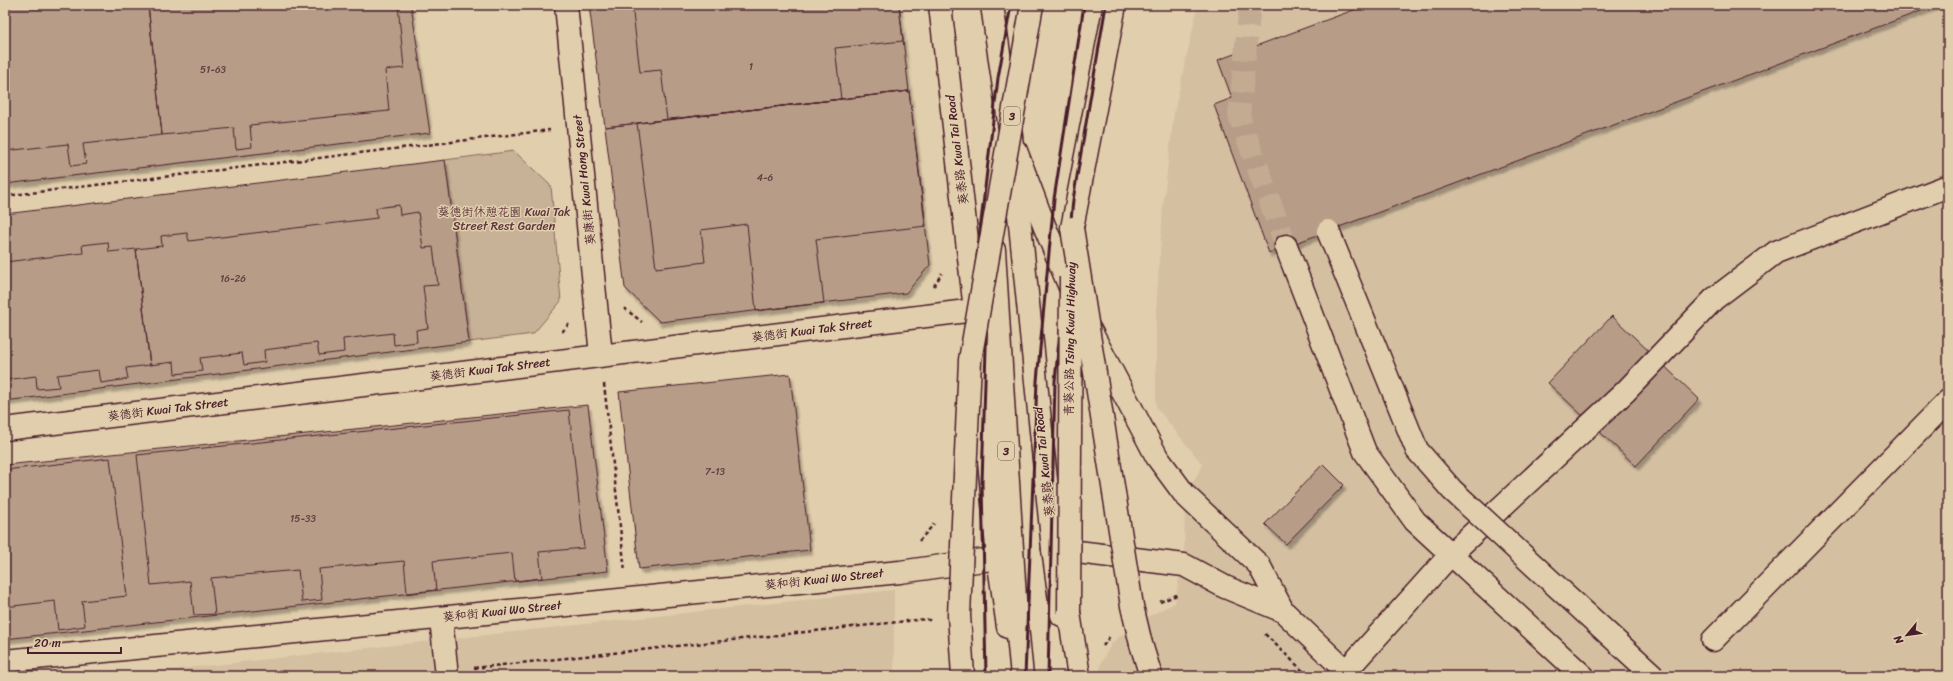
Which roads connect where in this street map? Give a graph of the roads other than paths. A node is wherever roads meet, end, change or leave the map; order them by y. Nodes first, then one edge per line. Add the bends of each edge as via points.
1 (566, 5) edge
2 (940, 5) edge
3 (992, 5) edge
4 (1032, 5) edge
5 (1115, 5) edge
6 (1011, 136) junction
7 (1948, 186) edge
8 (992, 226) junction
9 (1072, 228) junction
10 (1328, 231) dead end
11 (1286, 246) tunnel mouth
12 (975, 310) junction
13 (601, 355) junction
14 (1948, 401) edge
15 (5, 429) edge
16 (1053, 549) junction
17 (1451, 554) junction
18 (998, 558) junction
19 (1283, 611) junction
20 (441, 618) junction
21 (1713, 640) dead end
22 (5, 661) edge
23 (447, 673) edge
24 (1348, 673) edge
25 (963, 676) edge
26 (1015, 676) edge
27 (1022, 676) edge
28 (1070, 676) edge
29 (1079, 676) edge
30 (1151, 676) edge
31 (1583, 676) edge
32 (1654, 676) edge

1 - 13 main road, 葵康街 Kwai Hong Street
2 - 12 main road, 葵泰路 Kwai Tai Road
3 - 6 main road, 葵泰路 Kwai Tai Road
4 - 8 main road, 3, bridge
5 - 9 main road, 青葵公路 Tsing Kwai Highway
6 - 16 main road, 葵泰路 Kwai Tai Road
6 - 19 main road, 葵泰路 Kwai Tai Road via 1044,225 1078,305 1157,457 1185,496 1259,565
7 - 17 main road via 1776,252 1714,299 1625,392
8 - 25 main road, bridge via 970,360 959,615
8 - 27 main road, 3, bridge
9 - 29 main road, 青葵公路 Tsing Kwai Highway, bridge via 1068,613
9 - 30 main road, bridge via 1132,606
10 - 32 main road, bridge via 1417,450 1452,490
11 - 17 main road via 1365,452 1415,521
12 - 13 main road, 葵德街 Kwai Tak Street
12 - 18 main road, 葵泰路 Kwai Tai Road
13 - 15 main road, 葵德街 Kwai Tak Street
14 - 21 main road
16 - 19 main road, 葵泰路 Kwai Tai Road via 1184,565 1225,587
16 - 28 main road
17 - 24 main road
17 - 31 main road
18 - 20 main road, 葵和街 Kwai Wo Street via 900,572
18 - 26 main road, 葵泰路 Kwai Tai Road
19 - 24 main road, 葵泰路 Kwai Tai Road
20 - 22 main road, 葵和街 Kwai Wo Street
20 - 23 main road

